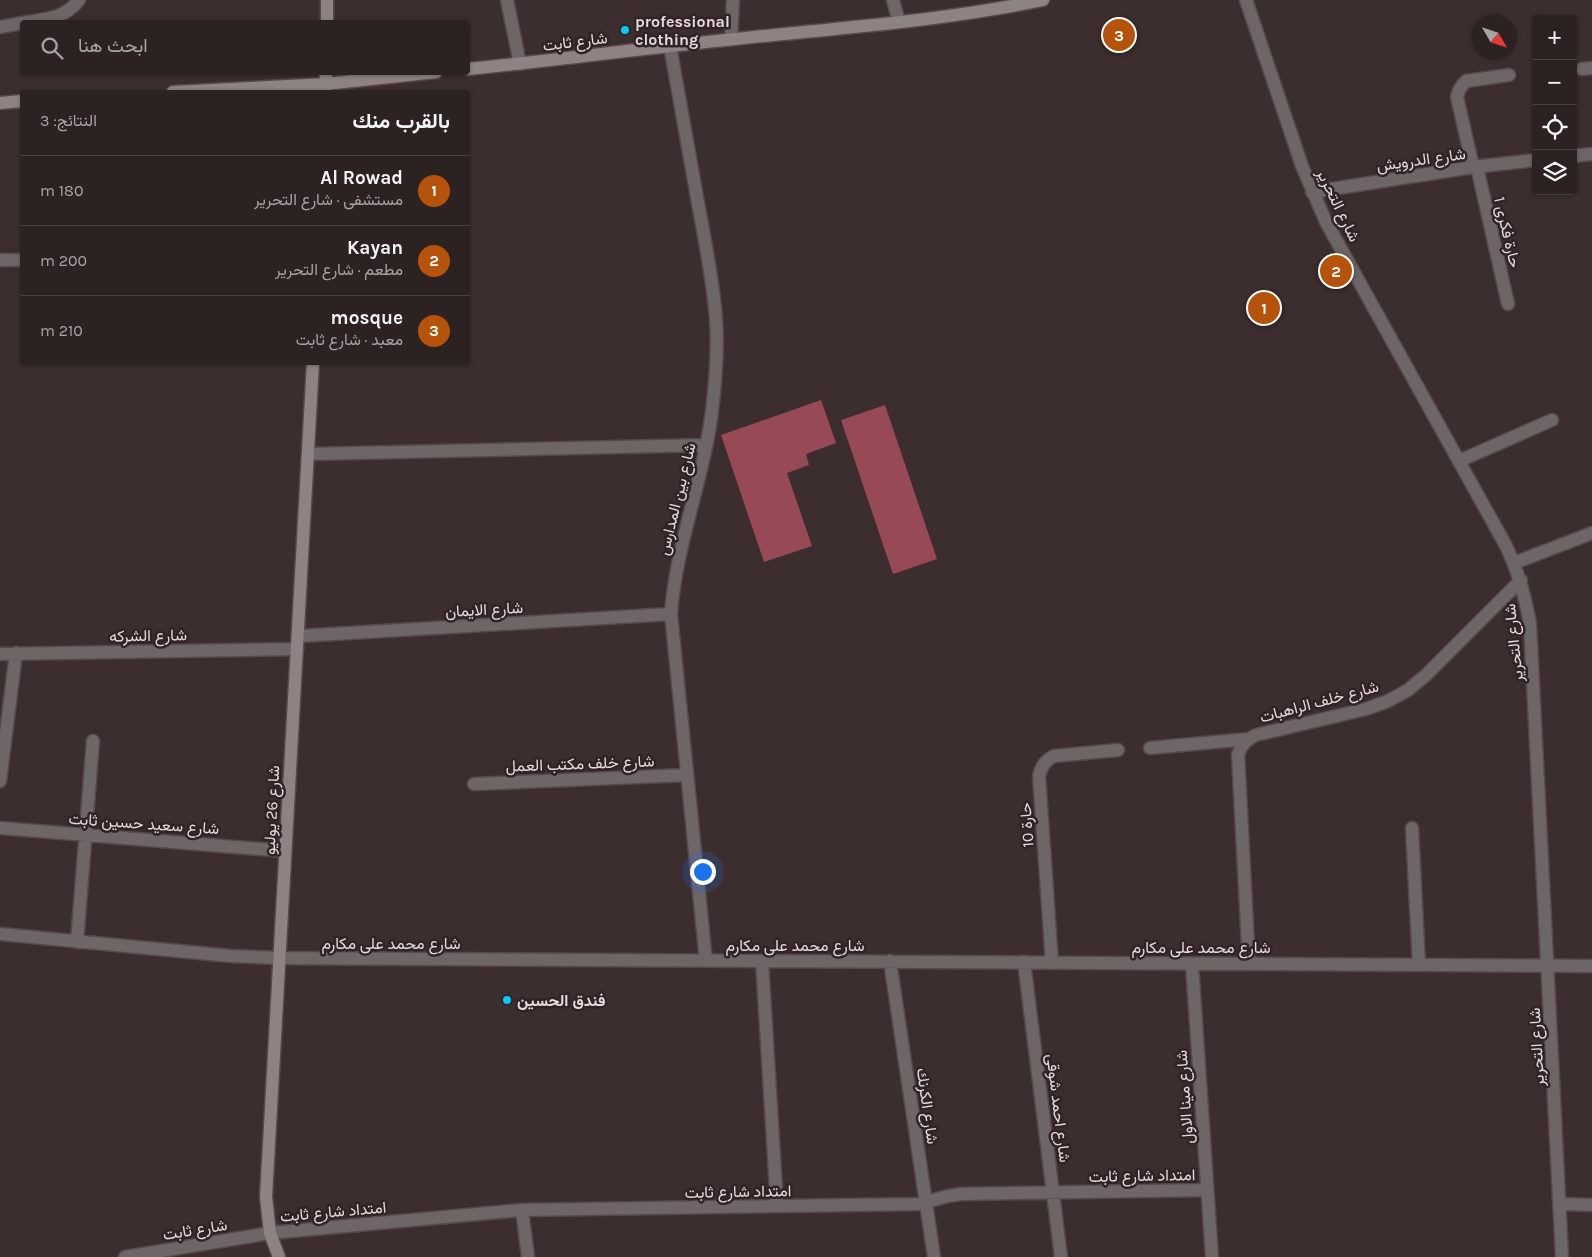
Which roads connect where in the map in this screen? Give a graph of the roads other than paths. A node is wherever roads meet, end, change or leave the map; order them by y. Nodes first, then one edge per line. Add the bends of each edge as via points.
1 (79, 0) edge
2 (327, 0) edge
3 (507, 0) edge
4 (733, 0) edge
5 (893, 0) edge
6 (1043, 0) edge
7 (1246, 0) edge
8 (1010, 3) edge
9 (42, 20) edge
10 (327, 20) edge
11 (899, 22) junction
12 (20, 23) edge
13 (0, 27) edge
14 (731, 39) junction
15 (670, 46) junction
16 (520, 64) junction
17 (470, 69) edge
18 (406, 75) edge
19 (1509, 75) dead end
20 (326, 83) edge
21 (233, 90) edge
22 (20, 101) edge
23 (0, 103) edge
24 (1592, 154) edge
25 (1577, 156) edge
26 (1532, 160) edge
27 (1475, 167) junction
28 (1312, 192) junction
29 (0, 260) edge
30 (20, 260) edge
31 (1508, 304) dead end
32 (313, 365) edge
33 (1552, 420) dead end
34 (706, 445) junction
35 (309, 454) junction
36 (1459, 461) junction
37 (1592, 533) edge
38 (1514, 563) junction
39 (1521, 580) junction
40 (671, 614) junction
41 (298, 643) junction
42 (16, 653) junction
43 (0, 654) edge
44 (1248, 739) junction
45 (93, 741) dead end
46 (1150, 748) dead end
47 (1118, 750) dead end
48 (687, 776) junction
49 (0, 781) edge
50 (474, 784) dead end
51 (0, 828) edge
52 (1412, 828) dead end
53 (85, 835) junction
54 (285, 851) junction
55 (0, 934) edge
56 (77, 942) junction
57 (279, 958) junction
58 (706, 961) junction
59 (762, 961) junction
60 (890, 961) junction
61 (1024, 962) junction
62 (1052, 963) junction
63 (1192, 964) junction
64 (1249, 964) junction
65 (1419, 965) junction
66 (1548, 966) junction
67 (1592, 966) edge
68 (1207, 1190) junction
69 (1053, 1192) junction
70 (926, 1203) junction
71 (1560, 1204) junction
72 (1592, 1205) edge
73 (776, 1206) junction
74 (522, 1210) junction
75 (270, 1233) junction
76 (125, 1257) edge
77 (279, 1257) edge
78 (528, 1257) edge
79 (934, 1257) edge
80 (1061, 1257) edge
81 (1212, 1257) edge
82 (1562, 1257) edge

1 - 9 street via 66,14
2 - 10 street
3 - 16 street
4 - 14 street
5 - 11 street
6 - 8 street, شارع ثابت
7 - 28 street, شارع التحرير
8 - 11 street, شارع ثابت
11 - 14 street, شارع ثابت
12 - 13 street
14 - 15 street, شارع ثابت
15 - 16 street, شارع ثابت
15 - 34 street, شارع بين المدارس via 716,320 717,362
16 - 17 street, شارع ثابت
18 - 20 street
19 - 27 street, حارة فكرى 1 via 1466,81 1458,92
20 - 21 street
22 - 23 street
24 - 25 street
26 - 27 street, شارع الدرويش
27 - 28 street, شارع الدرويش
27 - 31 street, حارة فكرى 1
28 - 36 street, شارع التحرير
29 - 30 street
32 - 35 street, شارع 26 يوليو
33 - 36 street
34 - 35 street
34 - 40 street, شارع بين المدارس via 677,565
35 - 41 street, شارع 26 يوليو
36 - 38 street, شارع التحرير
37 - 38 street
38 - 39 street, شارع التحرير
39 - 44 street, شارع خلف الراهبات via 1408,690 1366,708
39 - 66 street, شارع التحرير via 1530,624
40 - 41 street, شارع الايمان
40 - 48 street, شارع بين المدارس
41 - 42 street, شارع الشركه
41 - 54 street, شارع 26 يوليو
42 - 43 street, شارع الشركه
42 - 49 street
44 - 46 street
44 - 64 street, شارع خلف الراهبات via 1238,754
45 - 53 street
47 - 62 street, حارة 10 via 1054,756 1041,767 1039,776
48 - 50 street, شارع خلف مكتب العمل
48 - 58 street, شارع بين المدارس
51 - 53 street, شارع سعيد حسين ثابت
52 - 65 street
53 - 54 street, شارع سعيد حسين ثابت
53 - 56 street
54 - 57 street, شارع 26 يوليو
55 - 56 street, شارع محمد على مكارم
56 - 57 street, شارع محمد على مكارم
57 - 58 street, شارع محمد على مكارم
57 - 75 street, شارع 26 يوليو via 266,1197
58 - 59 street, شارع محمد على مكارم
59 - 60 street, شارع محمد على مكارم
59 - 73 street
60 - 61 street, شارع محمد على مكارم
60 - 70 street, شارع الكرنك
61 - 62 street, شارع محمد على مكارم
61 - 69 street, شارع احمد شوقى
62 - 63 street, شارع محمد على مكارم
63 - 64 street, شارع محمد على مكارم
63 - 68 street, شارع مينا الاول
64 - 65 street, شارع محمد على مكارم
65 - 66 street, شارع محمد على مكارم
66 - 67 street, شارع محمد على مكارم
66 - 71 street, شارع التحرير
68 - 69 street, امتداد شارع ثابت
68 - 81 street, شارع مينا الاول
69 - 70 street, امتداد شارع ثابت via 961,1194
69 - 80 street, شارع احمد شوقى
70 - 73 street, امتداد شارع ثابت
70 - 79 street, شارع الكرنك
71 - 72 street
71 - 82 street, شارع التحرير
73 - 74 street, امتداد شارع ثابت
74 - 75 street, امتداد شارع ثابت
74 - 78 street
75 - 76 street, شارع ثابت
75 - 77 street, شارع 26 يوليو

